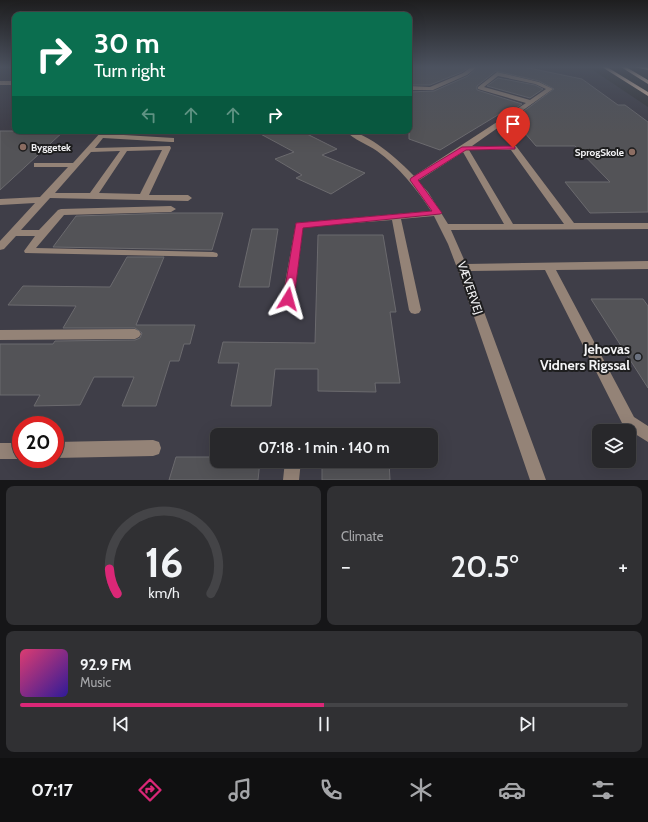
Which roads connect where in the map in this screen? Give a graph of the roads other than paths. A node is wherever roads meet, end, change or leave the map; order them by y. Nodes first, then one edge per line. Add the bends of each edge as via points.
1 (485, 89) edge
2 (549, 89) edge
3 (531, 102) junction
4 (104, 134) edge
5 (125, 134) edge
6 (355, 134) edge
7 (171, 140) dead end
8 (464, 148) junction
9 (125, 149) junction
10 (88, 150) junction
11 (38, 165) dead end
12 (75, 165) junction
13 (414, 180) junction
14 (93, 196) junction
15 (143, 197) junction
16 (45, 198) junction
17 (188, 198) dead end
18 (0, 202) edge
19 (171, 209) dead end
20 (437, 213) junction
21 (396, 218) junction
22 (445, 226) junction
23 (510, 226) junction
24 (571, 226) junction
25 (648, 226) edge
26 (12, 233) junction
27 (42, 233) junction
28 (0, 247) edge
29 (213, 255) dead end
30 (648, 265) edge
31 (548, 266) junction
32 (463, 268) junction
33 (288, 299) dead end
34 (415, 310) dead end
35 (135, 334) dead end
36 (0, 335) edge
37 (648, 435) edge
38 (153, 448) dead end
39 (64, 450) edge
40 (0, 451) edge
41 (12, 451) edge
42 (293, 468) edge
43 (292, 480) edge
44 (538, 480) edge

1 - 3 street
2 - 3 street
3 - 8 street
4 - 5 street
4 - 10 street
5 - 7 street
6 - 13 street, VÆVERVEJ via 390,157
8 - 13 street
8 - 23 street
8 - 24 street via 513,148
9 - 10 street
9 - 14 street
9 - 15 street via 167,148
10 - 12 street
11 - 12 street
12 - 16 street
13 - 20 street, VÆVERVEJ
14 - 15 street
14 - 16 street
15 - 17 street
16 - 18 street
16 - 26 street
19 - 27 street via 61,212
20 - 21 street
20 - 22 street, VÆVERVEJ
21 - 33 street via 299,225
21 - 34 street
22 - 23 street
22 - 32 street, VÆVERVEJ
23 - 24 street
24 - 25 street
26 - 27 street
26 - 28 street
27 - 29 street via 28,251
30 - 31 street
31 - 32 street
31 - 37 street via 629,422
32 - 44 street, VÆVERVEJ
35 - 36 street
38 - 39 street
40 - 41 street
42 - 43 street

